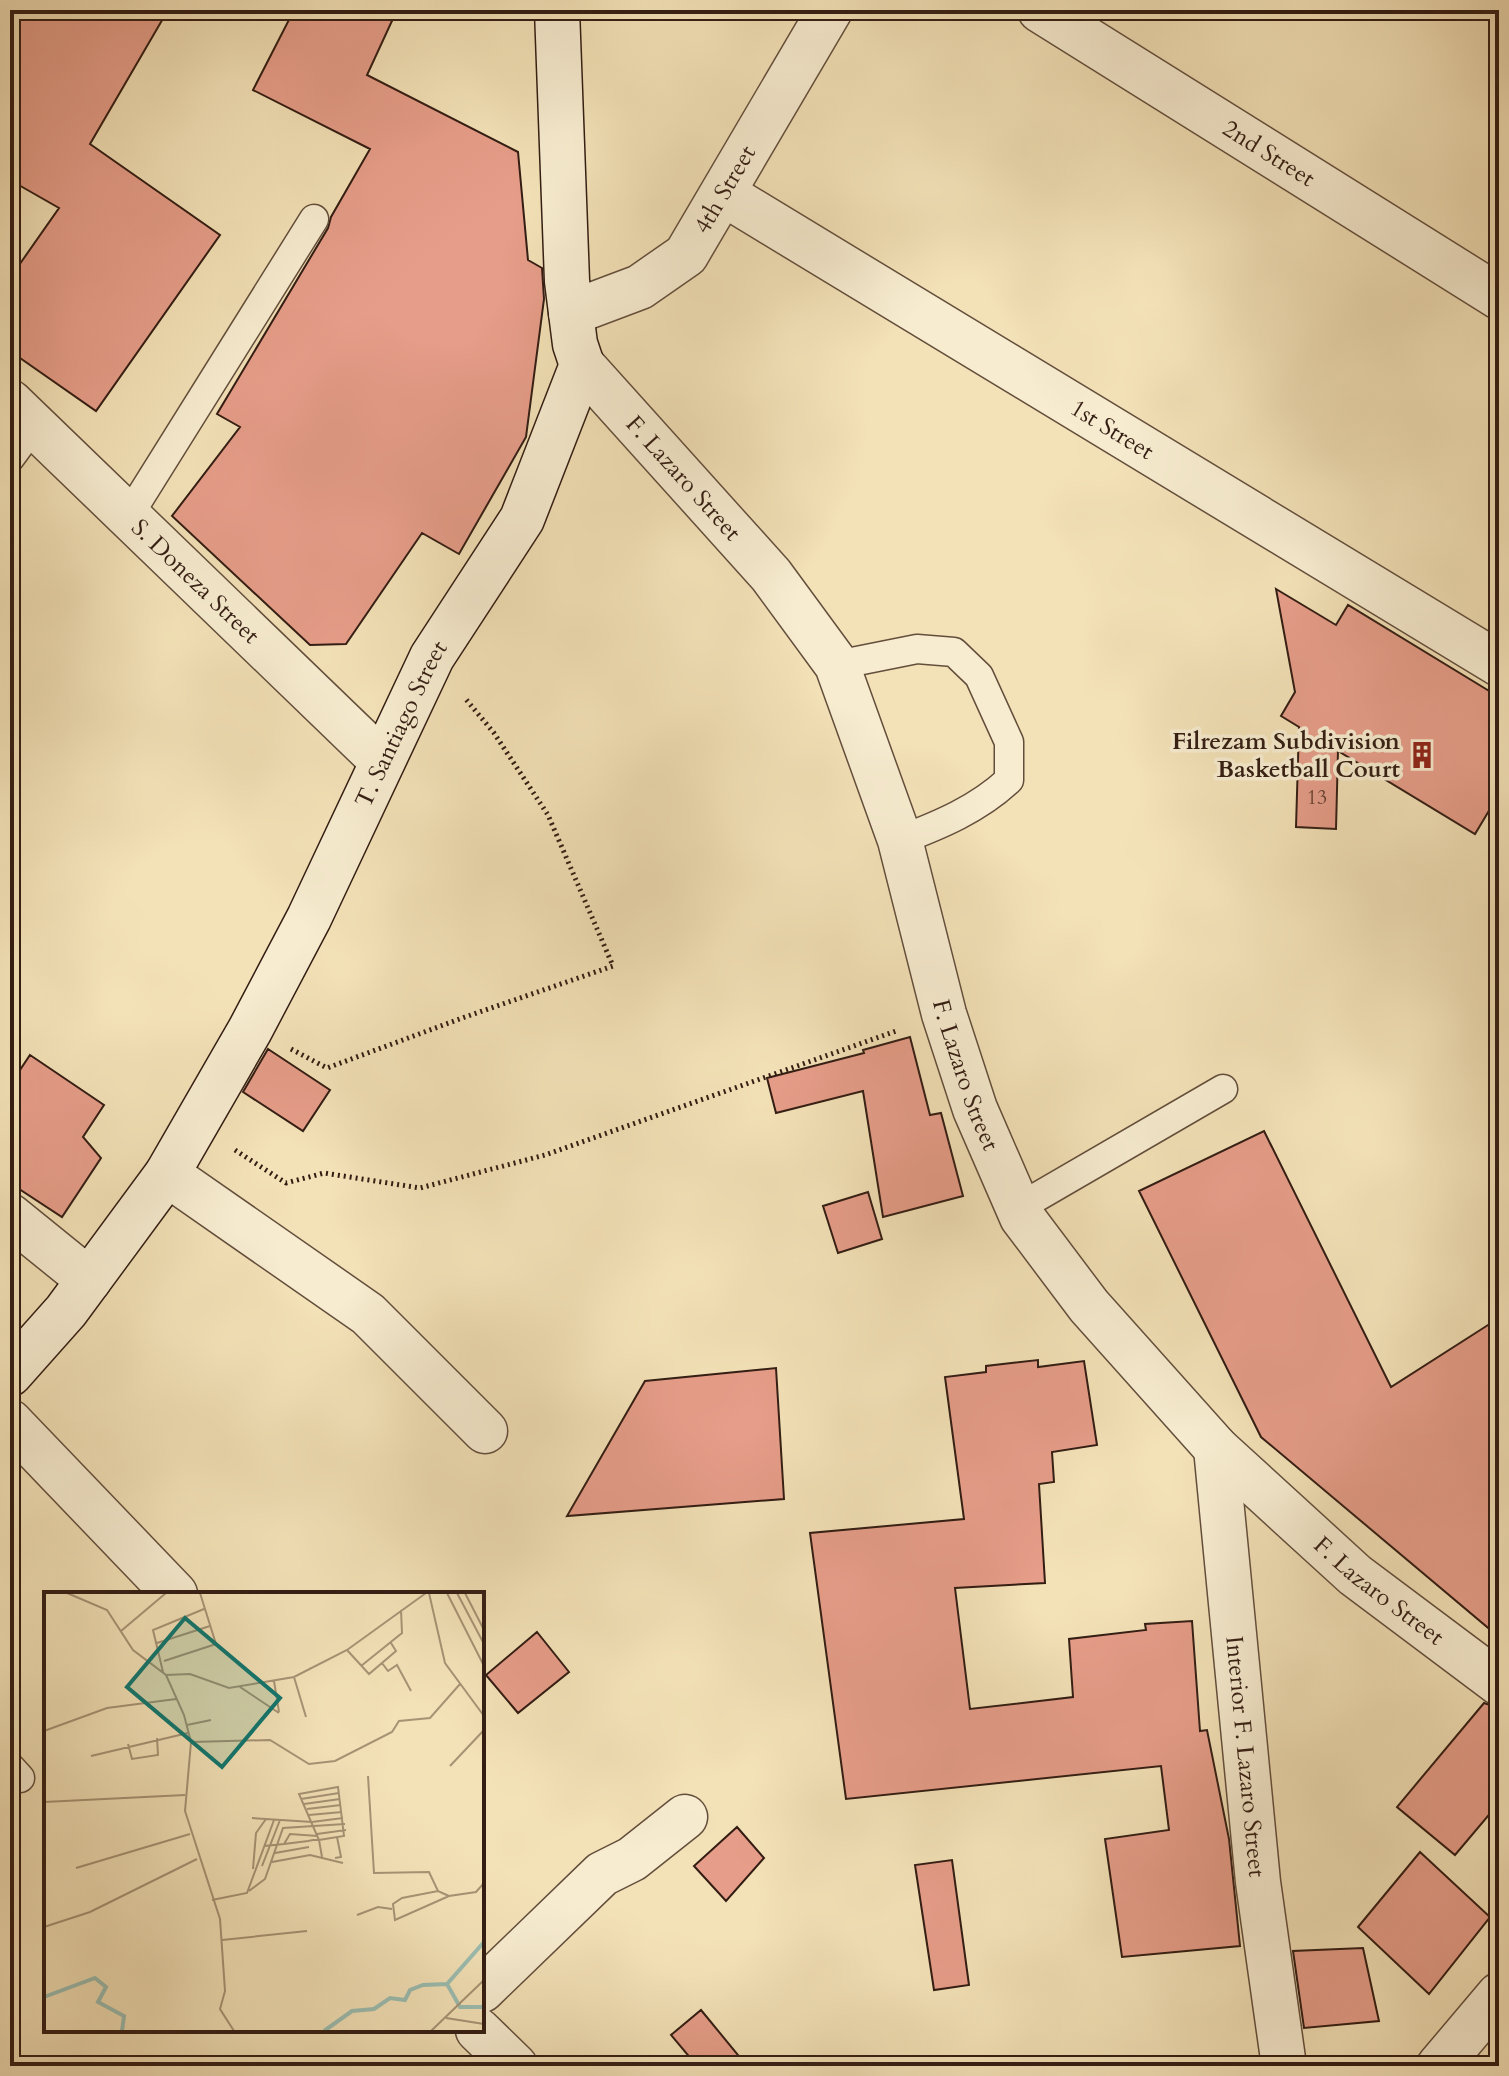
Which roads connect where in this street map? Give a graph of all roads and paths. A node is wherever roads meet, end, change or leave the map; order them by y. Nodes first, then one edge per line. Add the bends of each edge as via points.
1 (557, 10) edge
2 (830, 10) edge
3 (1040, 10) edge
4 (724, 194) junction
5 (314, 219) dead end
6 (1499, 297) edge
7 (571, 313) junction
8 (582, 365) junction
9 (18, 428) edge
10 (129, 515) junction
11 (432, 657) junction
12 (1499, 664) edge
13 (837, 665) junction
14 (381, 760) junction
15 (900, 840) junction
16 (944, 1014) junction
17 (250, 1030) junction
18 (1223, 1089) dead end
19 (194, 1123) junction
20 (167, 1174) junction
21 (1018, 1208) junction
22 (10, 1216) edge
23 (89, 1280) junction
24 (10, 1374) edge
25 (10, 1422) edge
26 (485, 1431) dead end
27 (1216, 1448) junction
28 (173, 1592) edge
29 (1499, 1683) edge
30 (685, 1817) dead end
31 (484, 1988) edge
32 (1499, 1995) edge
33 (480, 2032) edge
34 (515, 2066) edge
35 (1284, 2066) edge
36 (1439, 2066) edge

1 - 7 street
2 - 4 street, 4th Street
3 - 6 street, 2nd Street
4 - 7 street, 4th Street via 686,255 640,287
4 - 12 street, 1st Street
5 - 10 lane
7 - 8 street
8 - 11 street, T. Santiago Street via 522,519
8 - 13 street, F. Lazaro Street via 771,575
9 - 10 street, S. Doneza Street
10 - 14 street, S. Doneza Street
11 - 14 street, T. Santiago Street
11 - 17 path via 494,733 548,815 613,966 327,1068
13 - 15 street, F. Lazaro Street
13 - 15 lane via 917,649 954,652 979,676 1009,742 1009,780 987,800
14 - 17 street, T. Santiago Street via 309,918
15 - 16 street, F. Lazaro Street
16 - 19 path via 545,1155 420,1188 324,1173 286,1183
16 - 21 street, F. Lazaro Street via 975,1109
17 - 19 street, T. Santiago Street
18 - 21 lane
19 - 20 street, T. Santiago Street
20 - 23 street, T. Santiago Street
20 - 26 street via 368,1314
21 - 27 street, F. Lazaro Street via 1089,1306
22 - 23 street
23 - 24 street, T. Santiago Street
25 - 28 street
27 - 29 street, F. Lazaro Street via 1355,1575
27 - 35 street, Interior F. Lazaro Street via 1258,1882
30 - 31 street via 632,1859 606,1870
32 - 36 street
33 - 34 street

